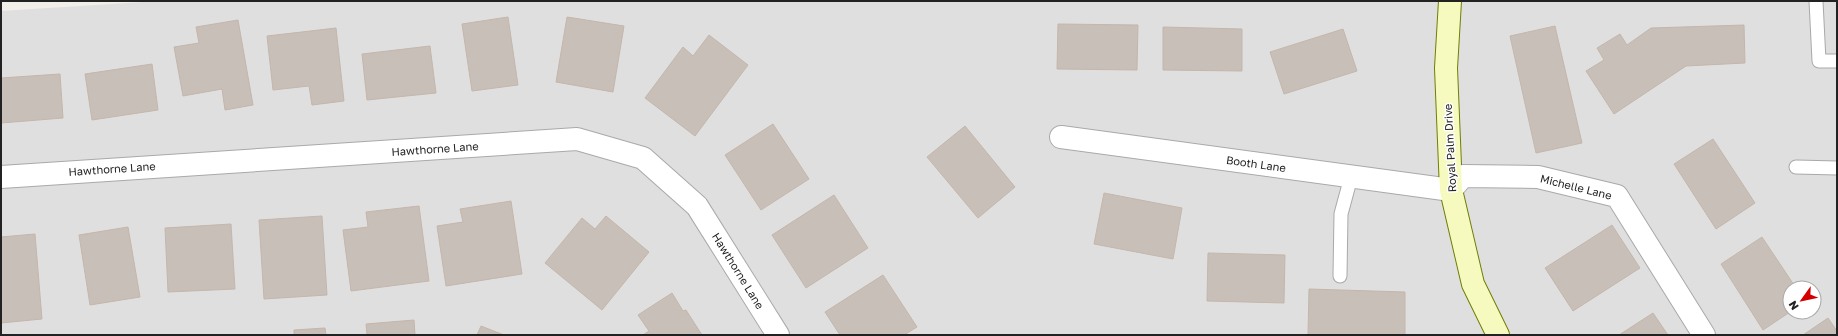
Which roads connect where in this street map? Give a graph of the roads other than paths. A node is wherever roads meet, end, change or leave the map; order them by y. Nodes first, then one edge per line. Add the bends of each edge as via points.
1 (1450, 1) edge
2 (1816, 1) edge
3 (1837, 61) edge
4 (1061, 136) dead end
5 (1796, 167) dead end
6 (1837, 168) edge
7 (1, 177) edge
8 (1351, 177) junction
9 (1451, 190) junction
10 (1340, 276) dead end
11 (778, 335) edge
12 (1498, 335) edge
13 (1704, 335) edge

1 - 9 street, Royal Palm Drive via 1446,68
2 - 3 lane via 1819,61
4 - 8 street, Booth Lane
5 - 6 lane
7 - 11 street, Hawthorne Lane via 577,140 642,158 697,206
8 - 9 street, Booth Lane
8 - 10 lane via 1341,214
9 - 12 street, Royal Palm Drive via 1473,284
9 - 13 street, Michelle Lane via 1462,176 1538,177 1617,196

